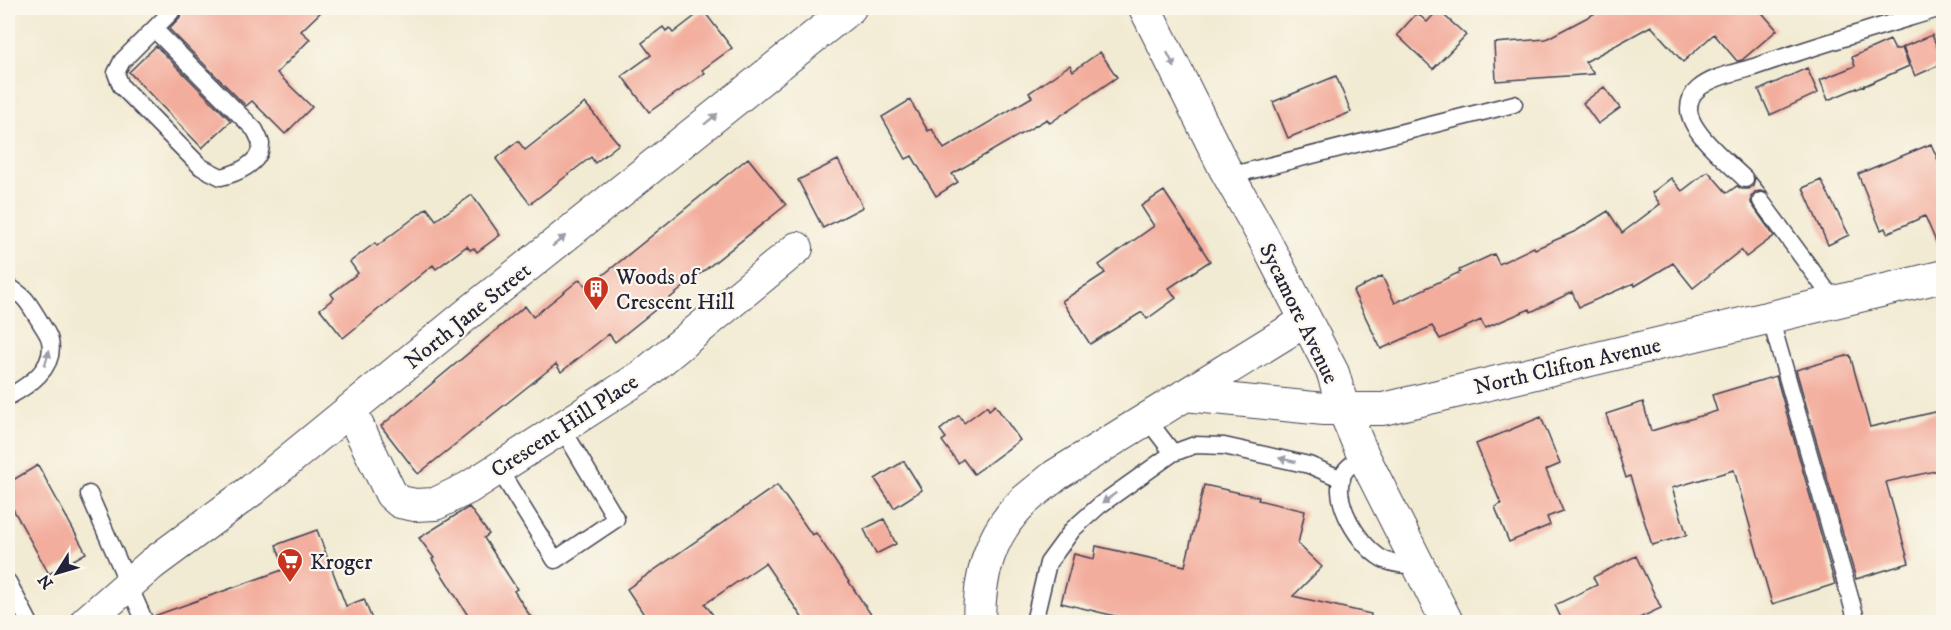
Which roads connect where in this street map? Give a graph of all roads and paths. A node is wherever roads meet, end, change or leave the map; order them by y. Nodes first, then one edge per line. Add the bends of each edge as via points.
1 (173, 8) edge
2 (850, 8) edge
3 (1145, 8) edge
4 (1941, 8) edge
5 (154, 29) junction
6 (1514, 104) dead end
7 (1229, 176) junction
8 (1745, 180) dead end
9 (1761, 201) dead end
10 (796, 248) dead end
11 (1944, 276) edge
12 (8, 286) edge
13 (1835, 302) junction
14 (1770, 317) junction
15 (1305, 321) junction
16 (1185, 395) junction
17 (8, 397) edge
18 (1343, 408) junction
19 (350, 410) junction
20 (1147, 419) junction
21 (561, 426) junction
22 (1173, 453) junction
23 (1363, 455) junction
24 (498, 468) junction
25 (1342, 479) junction
26 (89, 494) dead end
27 (1419, 567) junction
28 (8, 582) edge
29 (130, 585) junction
30 (30, 622) edge
31 (86, 622) edge
32 (145, 622) edge
33 (979, 622) edge
34 (1034, 622) edge
35 (1447, 622) edge
36 (1857, 622) edge

1 - 5 lane
19 -> 2 street, North Jane Street
3 -> 7 street, Sycamore Avenue
4 - 8 lane via 1775,59 1699,88 1691,96 1691,120
5 - 5 lane via 122,61 116,73 121,86 201,167 220,177 239,173 257,156 261,144 255,130
6 - 7 lane
7 - 15 street, Sycamore Avenue
9 - 13 lane
10 - 21 street, Crescent Hill Place via 642,376
11 - 13 street, North Clifton Avenue
17 -> 12 lane via 41,374 50,357 51,340 24,296
13 - 14 street, North Clifton Avenue
14 - 18 street, North Clifton Avenue via 1383,409
14 - 36 lane
15 - 16 street
15 - 18 street, Sycamore Avenue via 1333,373
16 - 18 street, North Clifton Avenue
16 - 20 street
18 - 23 street, Sycamore Avenue
19 - 24 street, Crescent Hill Place via 391,494 400,502 435,504
19 - 29 street, North Jane Street
20 - 22 lane
20 - 33 street via 1056,476 1023,502 992,546 983,572
21 - 24 street, Crescent Hill Place
21 - 24 lane via 616,519 555,560
25 -> 22 lane via 1309,465 1224,446 1194,445
22 -> 34 lane via 1073,529 1048,563
23 - 25 lane via 1345,471
23 - 27 street, Sycamore Avenue
25 - 27 lane via 1343,510 1354,531 1385,561
26 - 29 lane
27 - 35 street, Sycamore Avenue
28 - 30 lane
29 - 31 street, North Jane Street
29 - 32 lane

